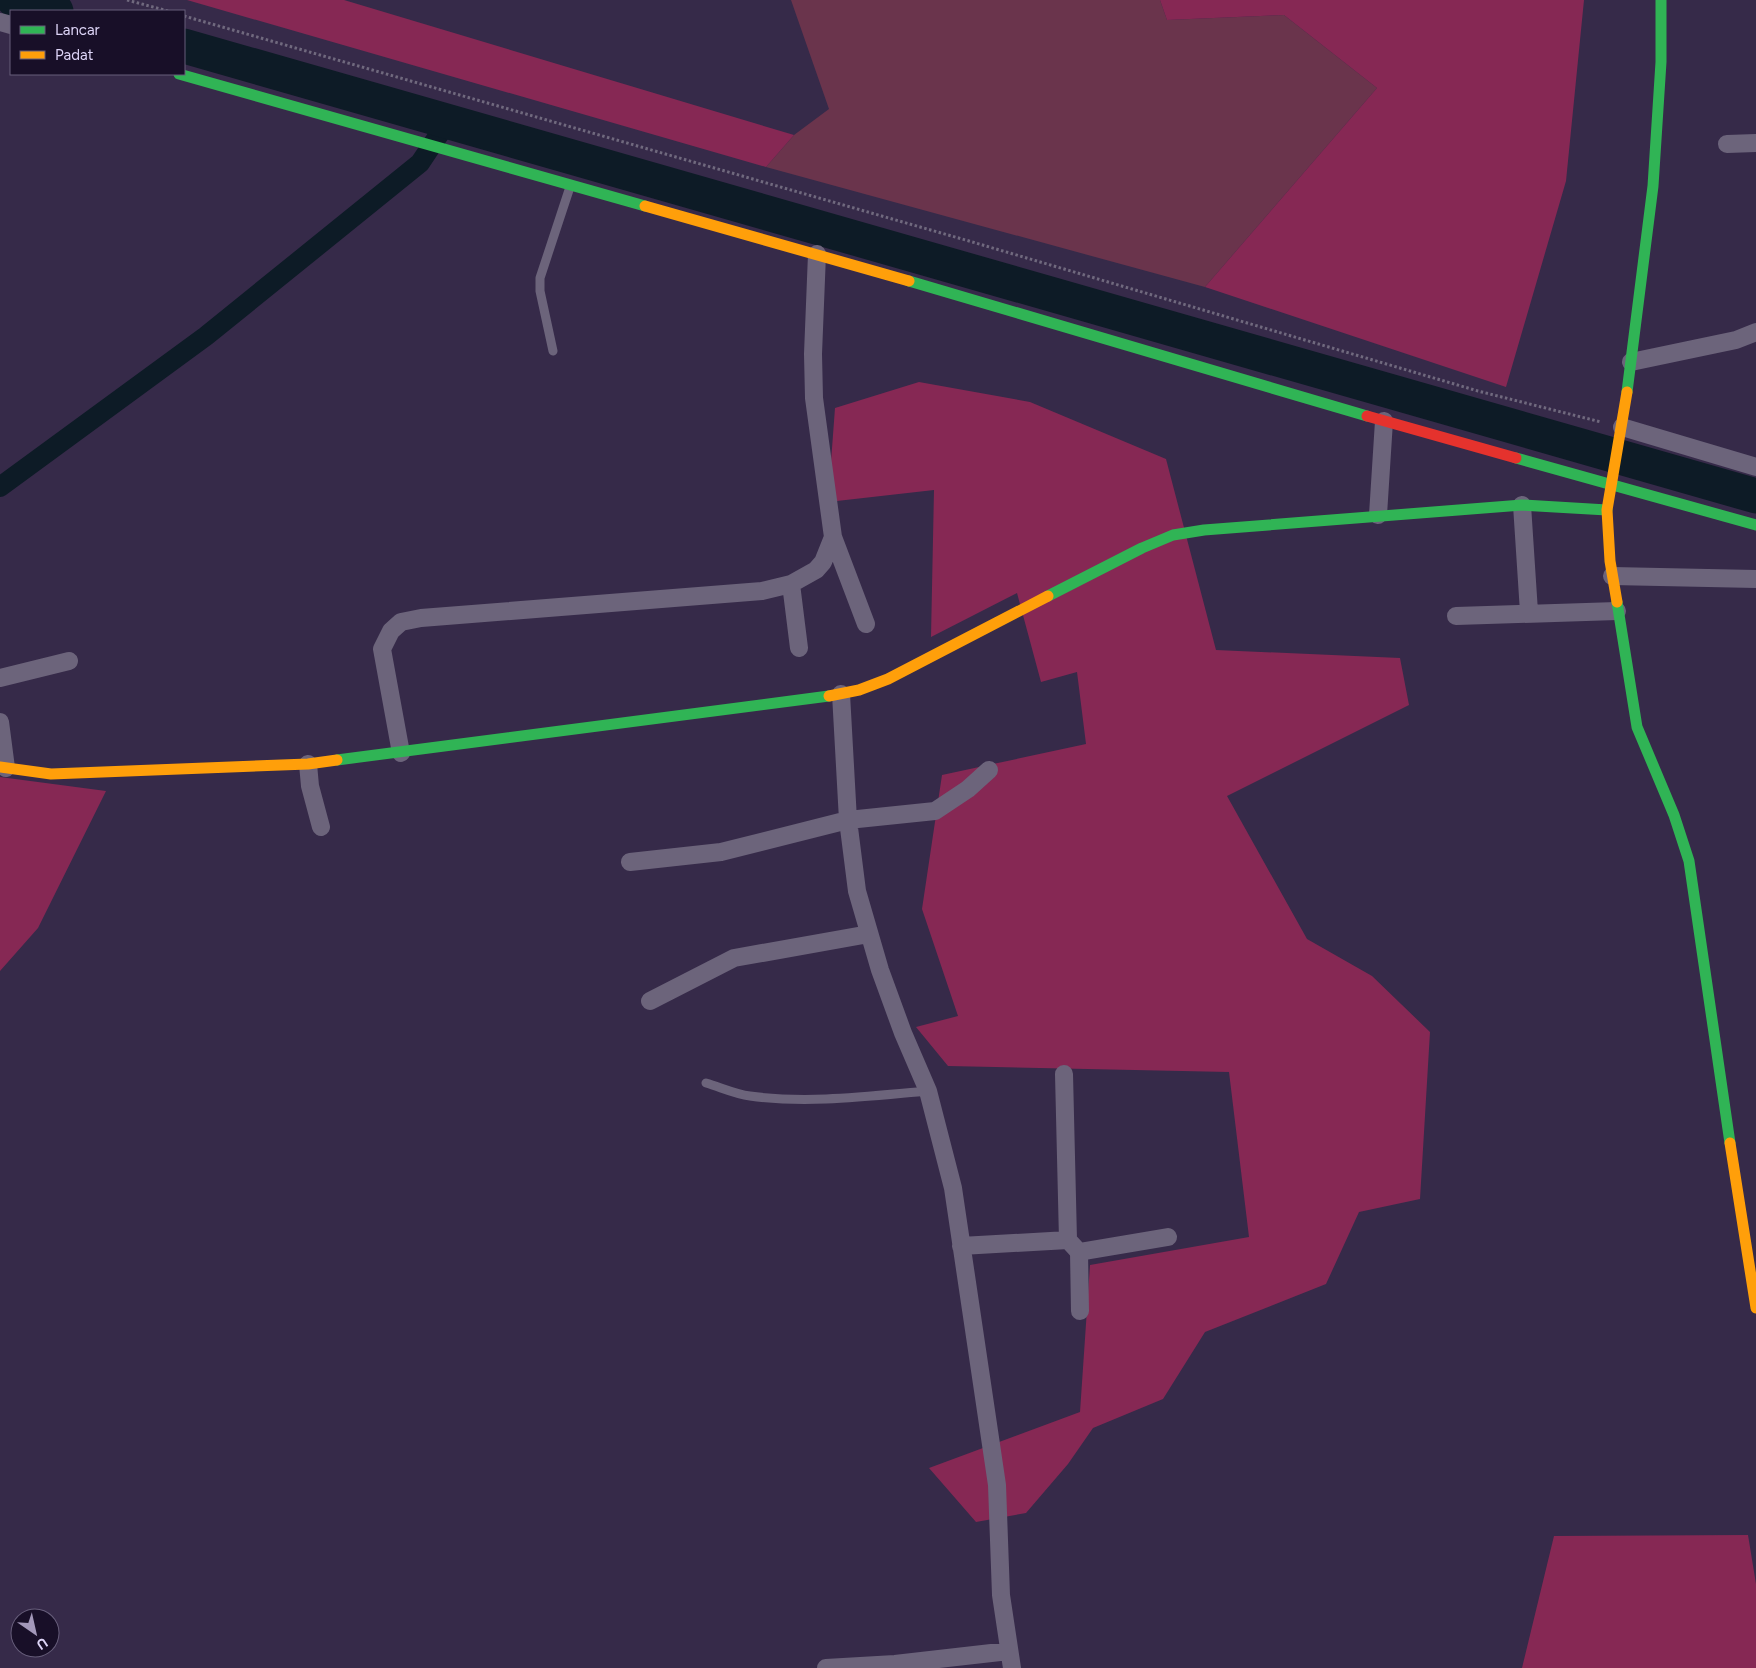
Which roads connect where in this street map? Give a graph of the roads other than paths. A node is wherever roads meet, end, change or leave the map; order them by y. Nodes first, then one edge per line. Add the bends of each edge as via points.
1 (1661, 0) edge
2 (183, 75) edge
3 (1756, 143) edge
4 (1727, 144) dead end
5 (570, 185) junction
6 (817, 254) junction
7 (1756, 332) edge
8 (553, 351) dead end
9 (1631, 362) junction
10 (1384, 420) junction
11 (1621, 431) junction
12 (1756, 467) edge
13 (1610, 486) junction
14 (1522, 504) junction
15 (1607, 510) junction
16 (1378, 515) junction
17 (1756, 525) edge
18 (833, 537) junction
19 (1612, 576) junction
20 (1756, 579) edge
21 (790, 584) junction
22 (1617, 611) junction
23 (1529, 612) junction
24 (1456, 616) dead end
25 (866, 624) dead end
26 (799, 648) dead end
27 (69, 661) dead end
28 (0, 678) edge
29 (841, 694) junction
30 (0, 722) edge
31 (401, 753) junction
32 (308, 764) junction
33 (3, 767) edge
34 (988, 770) dead end
35 (848, 820) junction
36 (321, 827) dead end
37 (630, 862) dead end
38 (869, 934) junction
39 (650, 1002) dead end
40 (1064, 1074) dead end
41 (706, 1083) dead end
42 (928, 1091) junction
43 (1168, 1237) dead end
44 (961, 1246) junction
45 (1073, 1246) junction
46 (1756, 1308) edge
47 (1080, 1311) dead end
48 (1011, 1660) edge
49 (826, 1668) edge

1 - 9 street via 1661,62 1653,186
2 - 5 street
3 - 4 street
5 - 6 street
5 - 8 lane via 540,278
6 - 10 street
6 - 18 street via 814,398
7 - 9 street via 1736,340
9 - 11 street
10 - 13 street
10 - 16 street
11 - 12 street
11 - 13 street
13 - 15 street
13 - 17 street
14 - 15 street
14 - 16 street
14 - 23 street
15 - 19 street
16 - 29 street via 1173,535 888,679
18 - 21 street via 823,562 816,570
18 - 25 street
19 - 20 street
19 - 22 street
21 - 26 street
21 - 31 street via 762,591 401,622 382,649
22 - 23 street
22 - 46 street via 1636,727 1674,816 1689,861
23 - 24 street
27 - 28 street
29 - 31 street
29 - 35 street
30 - 33 street
31 - 32 street
32 - 33 street via 51,774
32 - 36 street
34 - 35 street via 935,811
35 - 37 street via 721,852
35 - 38 street via 857,891
38 - 39 street via 734,958
38 - 42 street via 903,1034
40 - 45 street
41 - 42 lane via 749,1096 801,1099
42 - 44 street via 952,1188
43 - 45 street
44 - 45 street
44 - 48 street via 997,1485 1001,1595
45 - 47 street
48 - 49 street

